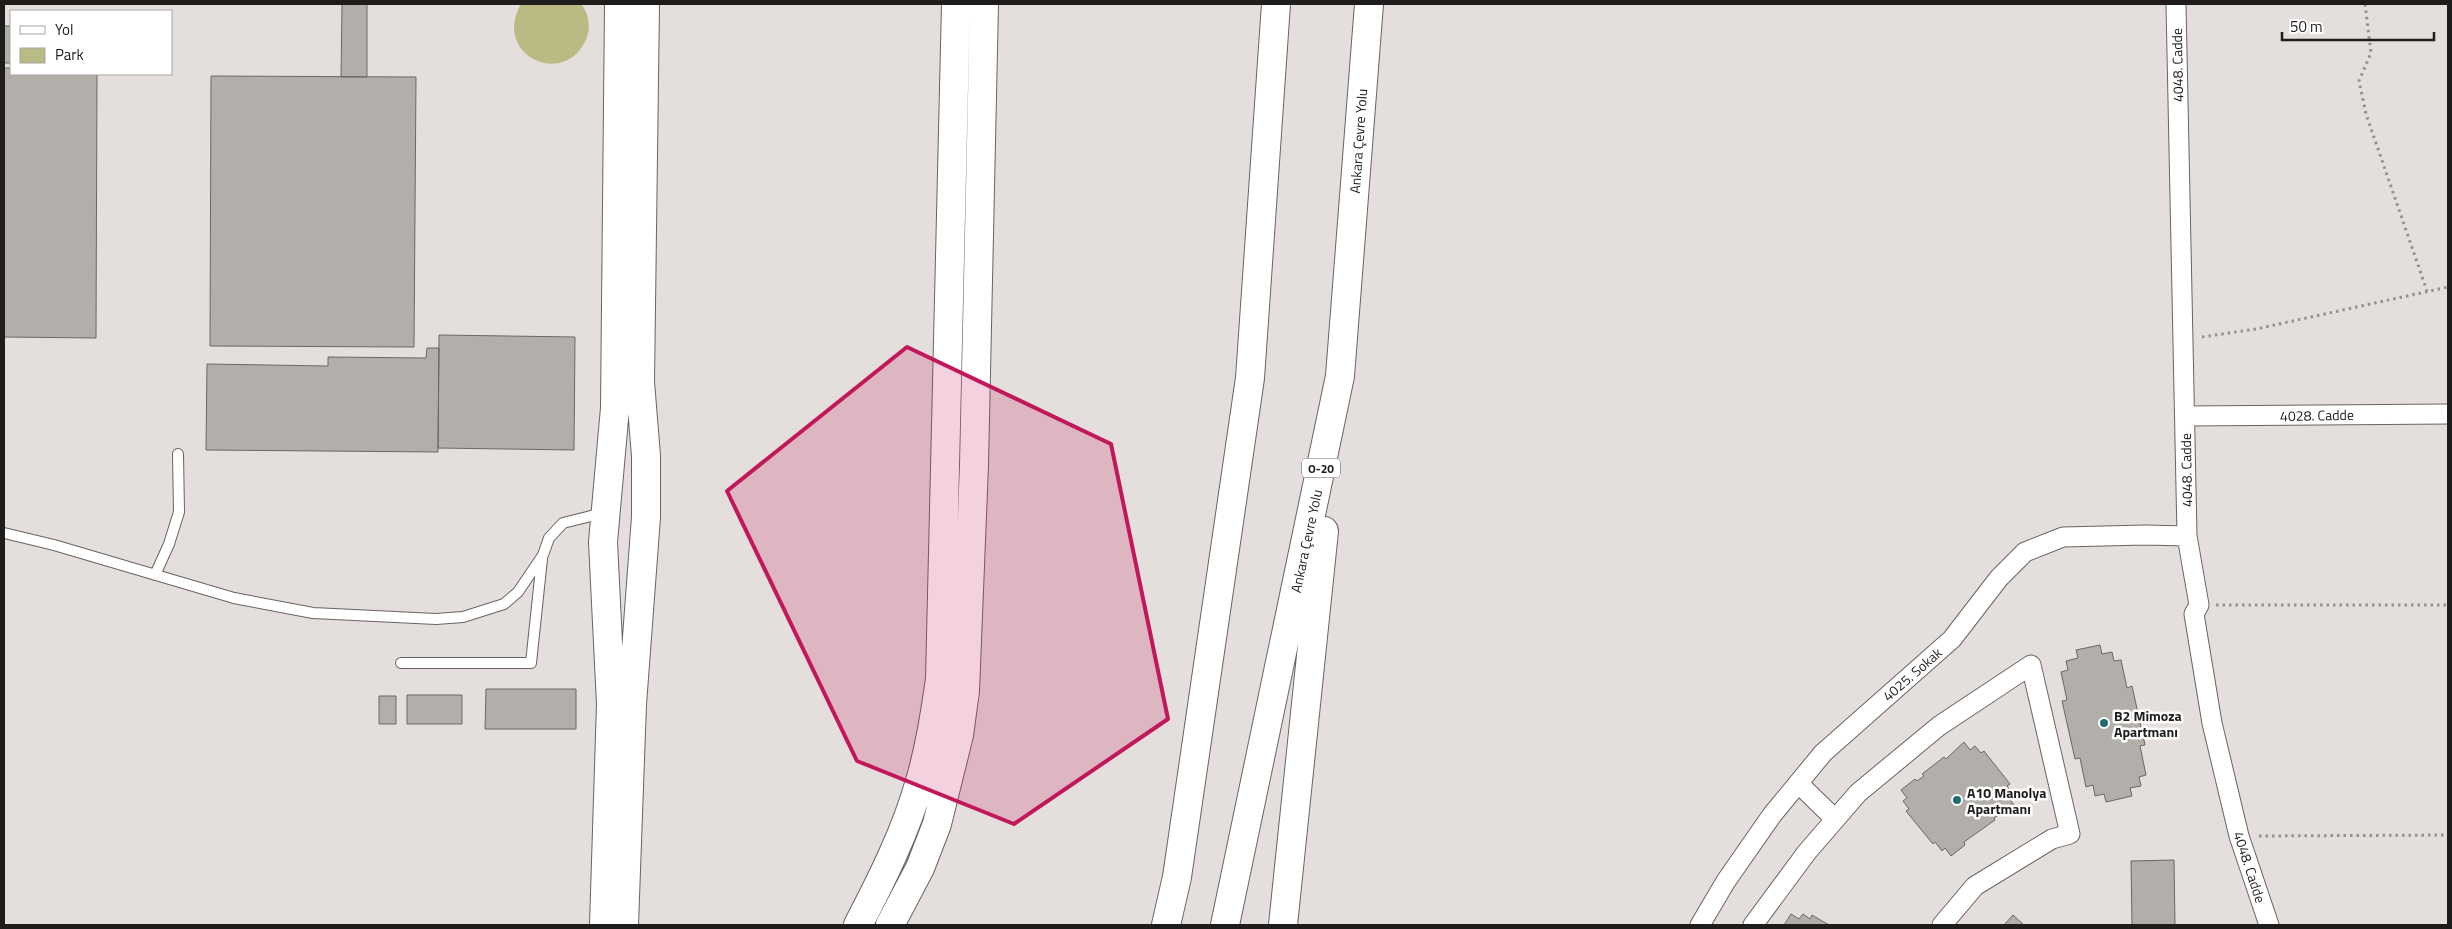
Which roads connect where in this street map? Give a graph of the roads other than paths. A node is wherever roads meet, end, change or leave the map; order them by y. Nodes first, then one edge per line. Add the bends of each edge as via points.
1 (619, 4) edge
2 (645, 4) edge
3 (956, 4) edge
4 (984, 4) edge
5 (1276, 4) edge
6 (1368, 4) edge
7 (2176, 4) edge
8 (1340, 376) junction
9 (2448, 414) edge
10 (2185, 416) junction
11 (178, 454) dead end
12 (604, 513) junction
13 (646, 516) junction
14 (4, 533) edge
15 (2187, 536) junction
16 (543, 555) junction
17 (155, 575) junction
18 (402, 662) dead end
19 (1798, 783) junction
20 (1835, 819) junction
21 (1177, 877) junction
22 (604, 925) edge
23 (624, 925) edge
24 (858, 925) edge
25 (890, 925) edge
26 (1156, 925) edge
27 (1166, 925) edge
28 (1226, 925) edge
29 (1283, 925) edge
30 (1700, 925) edge
31 (1753, 925) edge
32 (1942, 925) edge
33 (2268, 925) edge

1 - 12 main road via 616,408
2 - 13 main road via 640,382 646,456
3 - 24 main road via 940,679 923,771 910,813
4 - 25 main road via 974,465 965,692 959,735 937,824 920,868
5 - 21 main road via 1250,378
6 - 8 main road, Ankara Çevre Yolu / O-20
7 - 10 street, 4048. Cadde
8 - 28 main road, Ankara Çevre Yolu / O-20
8 - 29 main road
9 - 10 street, 4028. Cadde
10 - 15 street, 4048. Cadde
11 - 17 lane via 179,512 170,544
12 - 13 main road via 612,531 624,536 636,533 645,523
12 - 16 lane via 563,523 548,538
12 - 22 main road via 611,704
13 - 23 main road via 632,704
14 - 17 lane
15 - 19 street, 4025. Sokak via 2063,537 2025,552 1999,578 1952,639 1823,753
15 - 33 street, 4048. Cadde via 2199,605 2194,614 2212,723 2239,836
16 - 17 lane via 518,592 504,604 463,618 313,613 234,598
16 - 18 lane via 531,663
19 - 20 street
19 - 30 street, 4025. Sokak via 1731,873
20 - 31 street via 1776,890
20 - 32 street via 1858,793 1939,726 2031,665 2070,834 2052,839 1976,886
21 - 26 main road
21 - 27 main road

